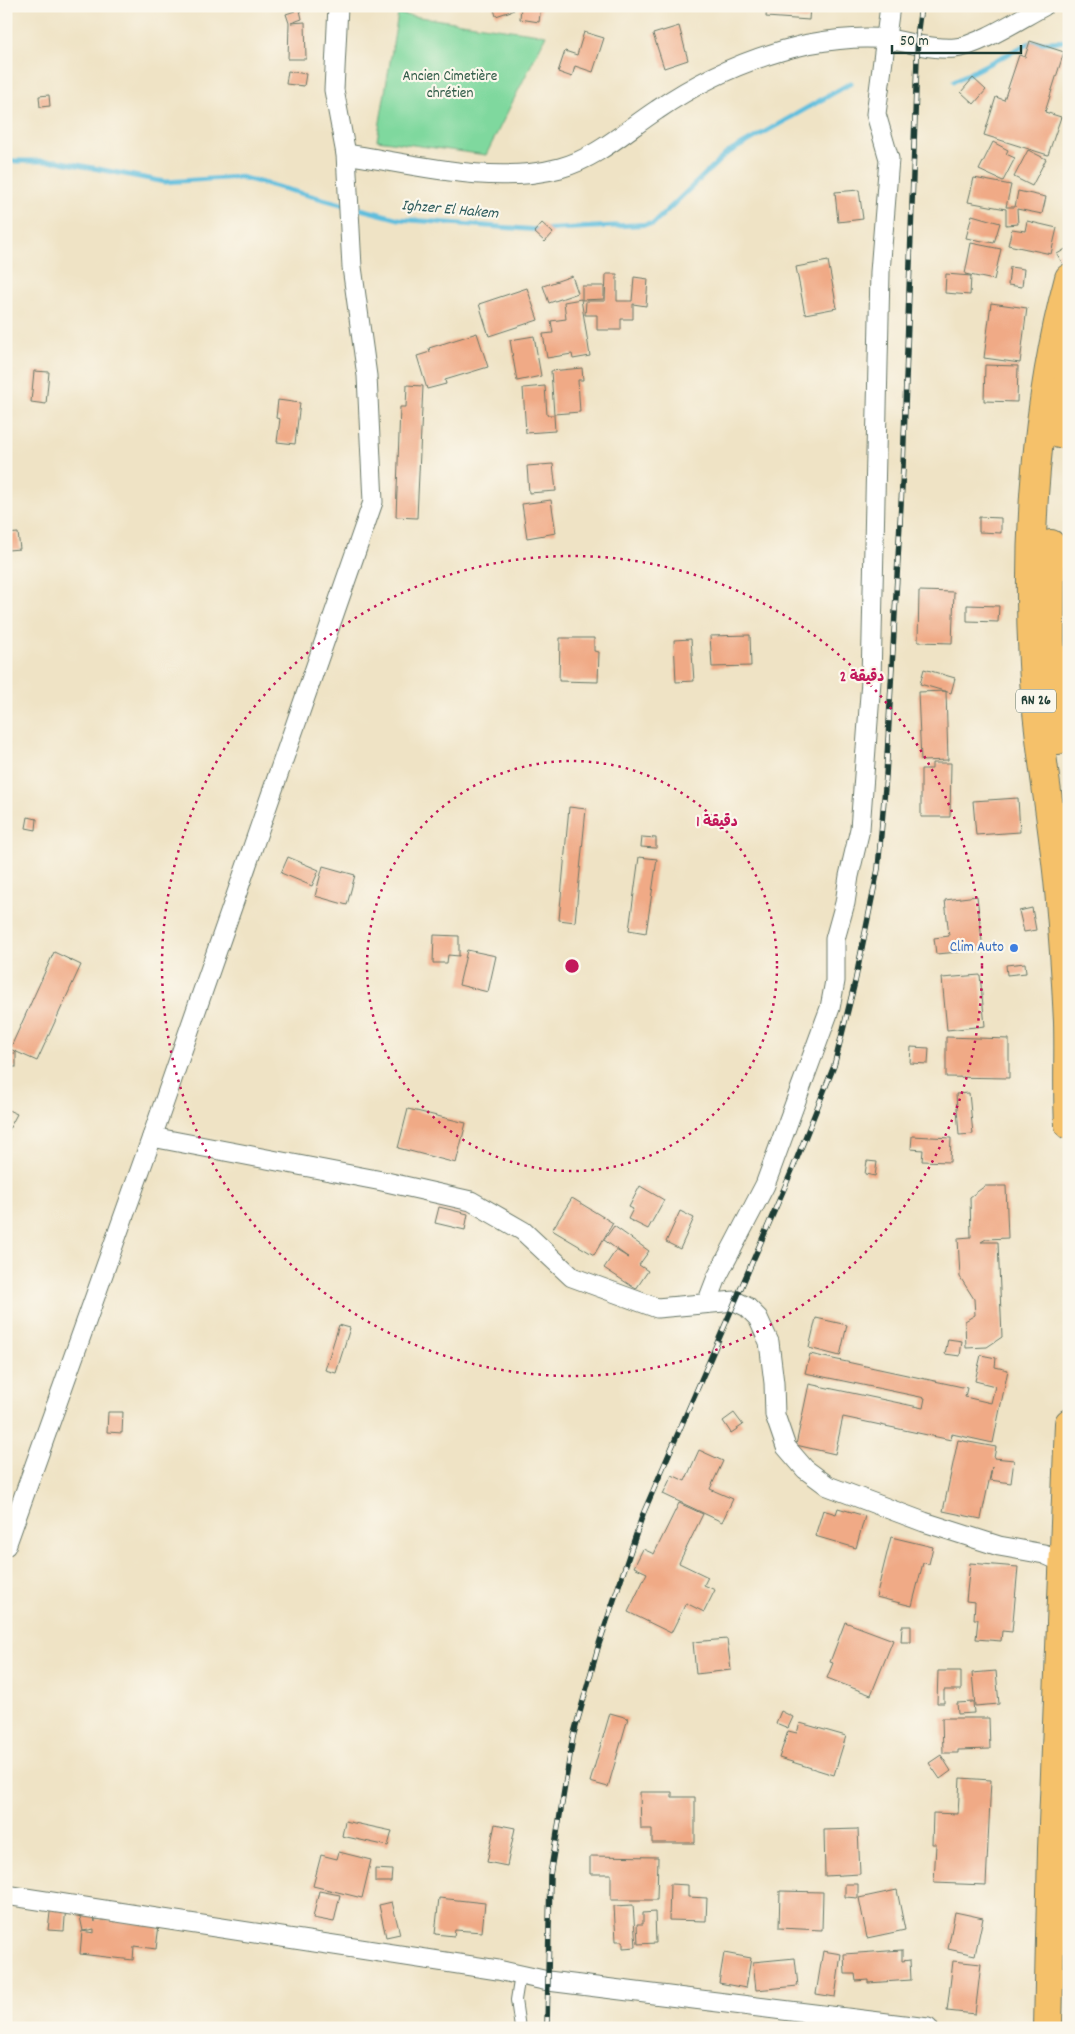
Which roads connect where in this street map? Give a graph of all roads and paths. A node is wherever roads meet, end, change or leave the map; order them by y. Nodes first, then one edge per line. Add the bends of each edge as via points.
1 (338, 6) edge
2 (890, 6) edge
3 (1044, 6) edge
4 (886, 39) junction
5 (346, 154) junction
6 (1069, 278) edge
7 (1069, 375) edge
8 (1069, 819) edge
9 (1069, 1124) edge
10 (152, 1137) junction
11 (707, 1303) junction
12 (1069, 1423) edge
13 (6, 1546) edge
14 (1066, 1564) edge
15 (6, 1895) edge
16 (520, 1975) junction
17 (520, 2028) edge
18 (928, 2028) edge
19 (1048, 2028) edge

1 - 5 street via 334,90
2 - 4 street
3 - 4 street via 957,48
4 - 5 street via 849,38 816,43 743,64 698,84 584,160 560,168 522,175 487,175
4 - 11 street via 876,114 889,160 880,272 871,681 860,829 835,939 835,981 830,1008 765,1185
5 - 10 street via 352,267 367,376 373,502
6 - 9 main road, RN 26 via 1041,430 1031,602 1039,740 1059,888 1068,1022
7 - 8 main road, RN 26 via 1057,448 1051,535 1050,640
10 - 11 street via 471,1201 523,1231 572,1277 657,1308
10 - 13 street
11 - 14 street via 735,1301 758,1318 769,1342 775,1415 786,1447 828,1486 940,1527 999,1546 1044,1554
12 - 14 main road
14 - 19 main road via 1052,1849
15 - 16 street
16 - 17 lane via 516,2000
16 - 18 street

